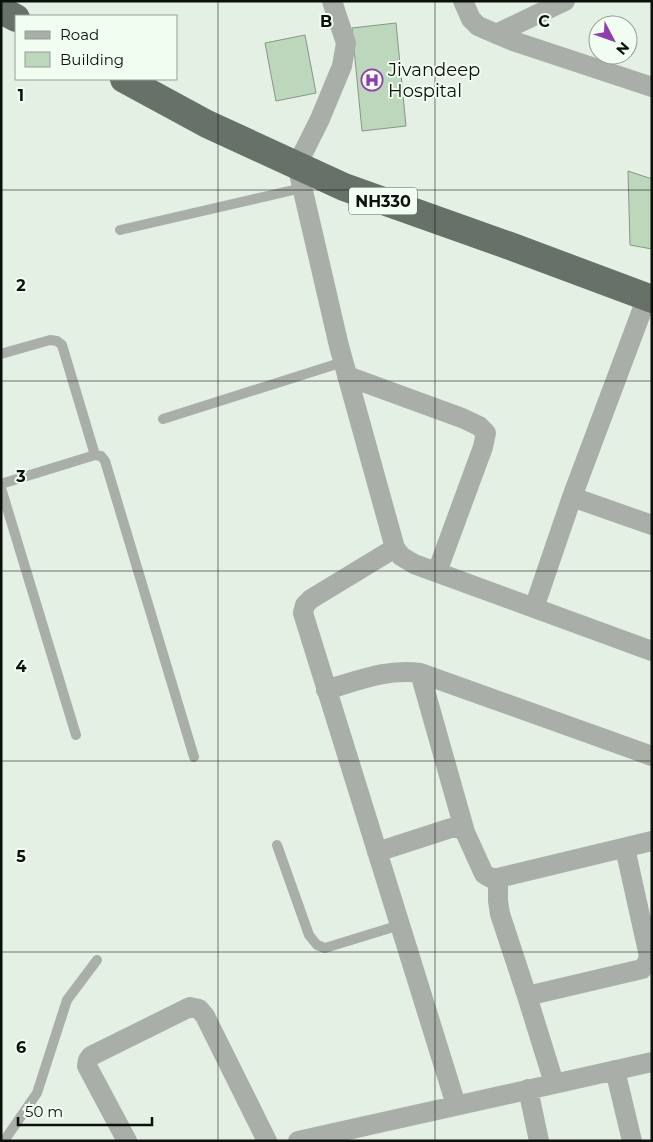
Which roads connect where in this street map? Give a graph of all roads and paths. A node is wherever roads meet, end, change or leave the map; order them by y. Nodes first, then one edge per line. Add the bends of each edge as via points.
1 (332, 1) edge
2 (463, 1) edge
3 (565, 1) edge
4 (1, 10) edge
5 (15, 17) edge
6 (496, 34) junction
7 (126, 80) edge
8 (652, 87) edge
9 (300, 176) junction
10 (120, 230) dead end
11 (649, 298) edge
12 (1, 354) edge
13 (345, 369) junction
14 (163, 419) dead end
15 (95, 455) junction
16 (1, 484) edge
17 (1, 488) edge
18 (572, 497) junction
19 (652, 525) edge
20 (395, 548) junction
21 (437, 572) junction
22 (534, 608) junction
23 (652, 651) edge
24 (420, 673) junction
25 (326, 690) junction
26 (76, 735) dead end
27 (652, 756) edge
28 (194, 757) dead end
29 (465, 832) junction
30 (652, 841) edge
31 (276, 845) dead end
32 (625, 848) junction
33 (377, 852) junction
34 (498, 878) junction
35 (400, 925) junction
36 (97, 960) dead end
37 (528, 996) junction
38 (652, 1062) edge
39 (615, 1070) junction
40 (554, 1084) junction
41 (528, 1089) junction
42 (456, 1105) junction
43 (4, 1141) edge
44 (127, 1141) edge
45 (267, 1141) edge
46 (298, 1141) edge
47 (540, 1141) edge
48 (632, 1141) edge

1 - 9 street via 346,43 342,66
2 - 6 street via 478,26
3 - 6 street
4 - 5 highway
6 - 8 street
7 - 9 highway, NH330
9 - 10 lane
9 - 11 highway, NH330 via 344,187
9 - 13 street
11 - 18 street
12 - 15 lane via 50,340 62,345
13 - 14 lane
13 - 20 street
13 - 21 street via 480,426 486,433
15 - 16 lane
15 - 28 lane via 105,461
17 - 26 lane
18 - 19 street
18 - 22 street
20 - 21 street via 414,564
20 - 25 street via 311,598 305,605 303,613
21 - 22 street
22 - 23 street
24 - 25 street via 393,671
24 - 27 street
24 - 29 street
25 - 33 street
29 - 33 street via 451,828
29 - 34 street via 484,874
30 - 32 street
31 - 35 lane via 309,935 317,945 325,948
32 - 34 street
32 - 37 street via 648,963 642,969
33 - 35 street
34 - 37 street via 500,914
35 - 42 street
36 - 43 lane via 67,1000 37,1093
37 - 40 street
38 - 39 street
39 - 40 street
39 - 48 street
40 - 41 street
41 - 42 street
41 - 47 street
42 - 46 street
44 - 45 street via 87,1066 88,1060 190,1006 205,1016

